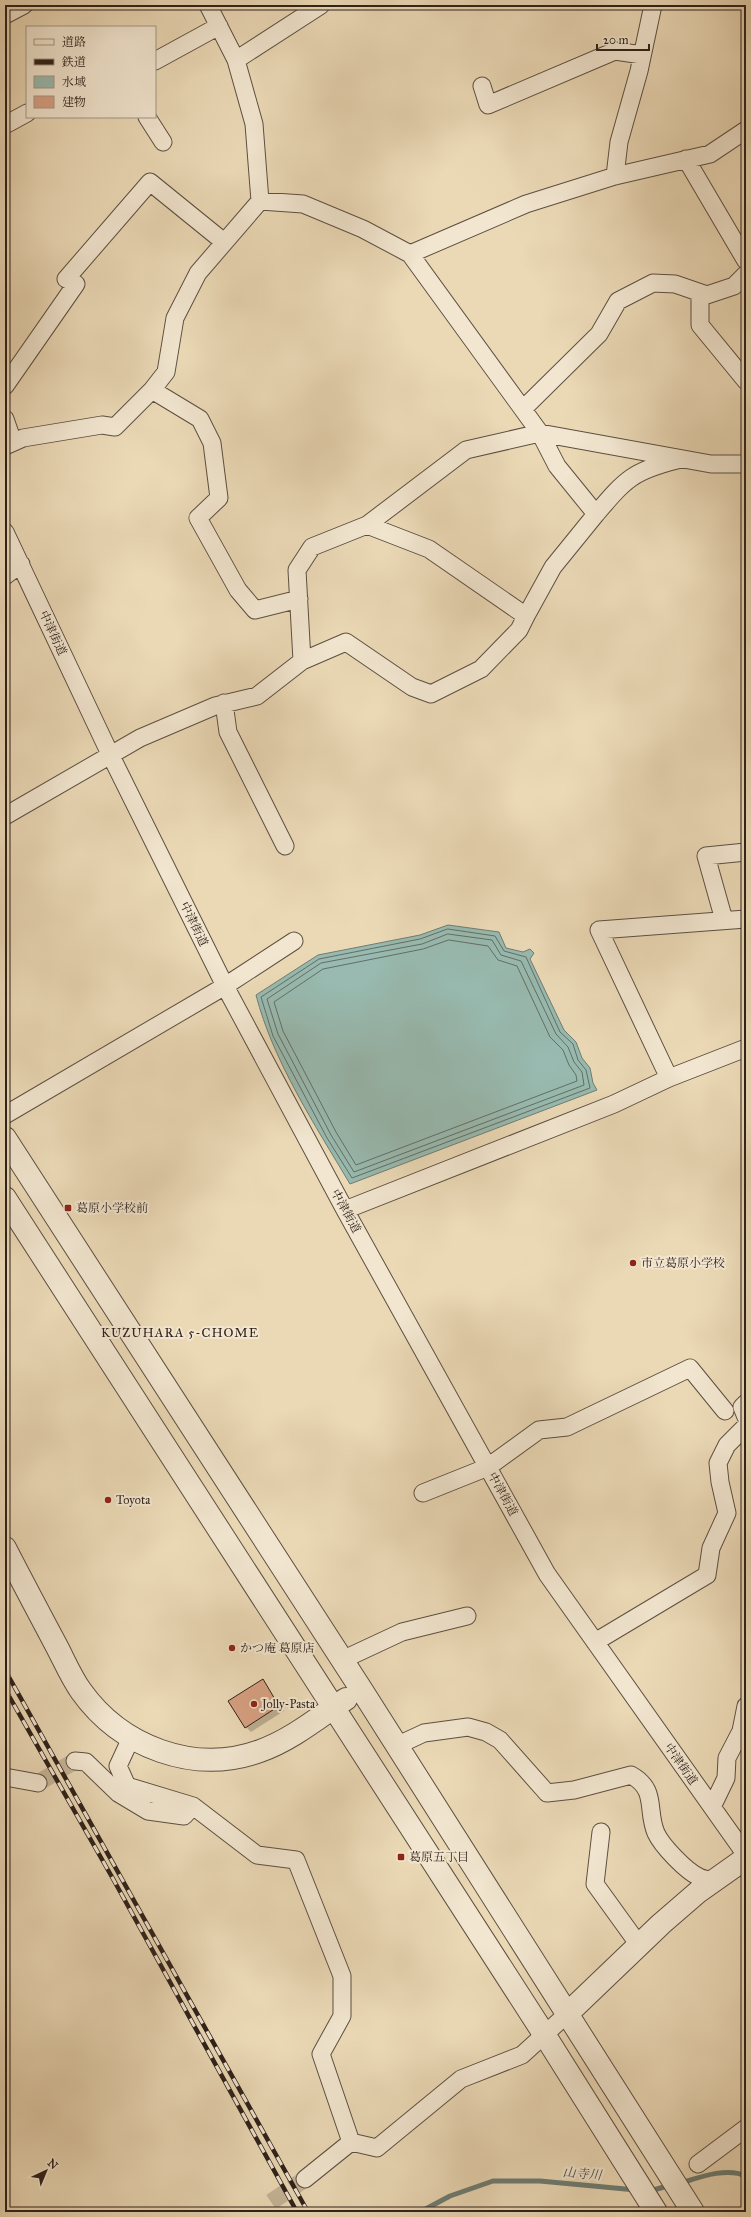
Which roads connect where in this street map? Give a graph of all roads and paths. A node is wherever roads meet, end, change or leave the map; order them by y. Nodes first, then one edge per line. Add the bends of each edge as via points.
1 (24, 5) edge
2 (208, 5) edge
3 (321, 5) edge
4 (653, 5) edge
5 (5, 15) edge
6 (219, 26) junction
7 (642, 55) junction
8 (236, 60) junction
9 (156, 61) edge
10 (482, 86) dead end
11 (26, 114) edge
12 (148, 118) edge
13 (5, 125) edge
14 (746, 130) edge
15 (163, 142) dead end
16 (686, 159) junction
17 (615, 176) junction
18 (260, 201) junction
19 (224, 242) junction
20 (410, 254) junction
21 (746, 261) edge
22 (746, 274) edge
23 (700, 293) junction
24 (746, 382) edge
25 (5, 386) edge
26 (152, 390) junction
27 (523, 409) junction
28 (5, 419) edge
29 (540, 432) junction
30 (9, 444) edge
31 (683, 459) junction
32 (746, 464) edge
33 (596, 514) junction
34 (367, 525) junction
35 (5, 532) edge
36 (21, 564) junction
37 (5, 576) edge
38 (299, 599) junction
39 (526, 616) junction
40 (302, 660) junction
41 (224, 703) junction
42 (110, 754) junction
43 (5, 816) edge
44 (285, 846) dead end
45 (746, 852) edge
46 (746, 918) edge
47 (724, 920) junction
48 (294, 941) dead end
49 (225, 986) junction
50 (746, 1048) edge
51 (670, 1078) junction
52 (5, 1115) edge
53 (5, 1138) edge
54 (5, 1198) edge
55 (345, 1210) junction
56 (746, 1403) edge
57 (726, 1411) dead end
58 (746, 1417) edge
59 (746, 1426) edge
60 (488, 1467) junction
61 (423, 1493) dead end
62 (5, 1548) edge
63 (467, 1616) dead end
64 (595, 1642) junction
65 (342, 1660) junction
66 (361, 1689) junction
67 (746, 1706) edge
68 (334, 1707) junction
69 (131, 1738) junction
70 (396, 1746) junction
71 (75, 1761) dead end
72 (5, 1778) edge
73 (38, 1783) tunnel mouth
74 (193, 1806) junction
75 (712, 1807) junction
76 (601, 1832) dead end
77 (746, 1855) edge
78 (746, 1858) edge
79 (714, 1882) junction
80 (639, 1945) junction
81 (566, 2015) junction
82 (544, 2034) junction
83 (746, 2128) edge
84 (351, 2142) junction
85 (698, 2164) dead end
86 (305, 2179) tunnel mouth
87 (682, 2195) edge
88 (647, 2196) edge

1 - 5 street
2 - 6 street
3 - 8 street
4 - 7 street
6 - 8 street
6 - 9 street
7 - 10 street via 615,51 488,106
7 - 17 street via 619,142
8 - 18 street via 254,124
11 - 13 street
12 - 15 street
14 - 16 street via 710,154
16 - 17 street
16 - 21 street
17 - 20 street via 526,204
18 - 19 street
18 - 20 street via 303,204 364,228
19 - 25 street via 150,182 66,279 76,284
19 - 26 street via 198,273 175,318 166,372
20 - 27 street
22 - 23 street via 734,286 707,295
23 - 24 street via 700,325
23 - 27 street via 675,284 653,283 618,301 599,334
26 - 30 street via 115,427 102,425 23,438
26 - 38 street via 200,419 212,443 219,498 198,518 238,590 255,610
27 - 29 street
28 - 30 street
29 - 31 street
29 - 33 street via 557,466
29 - 34 street via 466,450
31 - 32 street via 711,464
31 - 33 street via 653,466 633,475
33 - 39 street via 553,567
34 - 38 street via 312,547 297,570
34 - 39 street via 429,549
35 - 36 street, 中津街道
36 - 37 street
36 - 42 street, 中津街道
38 - 40 street
39 - 40 street via 519,630 481,669 432,694 412,687 346,642
40 - 41 street via 257,696
41 - 42 street via 140,738
41 - 44 street via 228,732
42 - 43 street
42 - 49 street, 中津街道
45 - 47 street via 706,856
46 - 47 street
47 - 51 street via 599,930
48 - 49 street
49 - 52 street
49 - 55 street, 中津街道
50 - 51 street
51 - 55 street via 614,1104
53 - 65 street
54 - 68 street
55 - 60 street, 中津街道
56 - 58 street via 742,1407
57 - 60 street via 690,1368 567,1427 539,1430
59 - 64 street via 726,1445 718,1463 727,1513 711,1548 707,1575
60 - 61 street
60 - 64 street, 中津街道 via 547,1574
62 - 69 street via 80,1690 97,1710
63 - 65 street via 402,1632
64 - 75 street, 中津街道
65 - 66 street
66 - 68 street
66 - 70 street
67 - 75 street via 741,1731 727,1758 726,1778
68 - 69 street via 300,1731 260,1751 226,1759 192,1760 160,1751
68 - 82 street
69 - 74 street via 118,1766 127,1786
70 - 79 street via 424,1733 468,1728 486,1732 500,1740 547,1793 574,1790 630,1775 643,1782 649,1795 656,1834 674,1857 698,1877
70 - 81 street
71 - 74 street via 86,1762 118,1793 148,1811 184,1816
72 - 73 street
74 - 84 street via 257,1855 296,1860 342,1976 342,2016 321,2054
75 - 77 street, 中津街道
76 - 80 street via 595,1884
78 - 79 street
79 - 80 street
80 - 81 street
81 - 82 street
81 - 87 street
82 - 84 street via 522,2055 461,2079 377,2148
82 - 88 street
83 - 85 street
84 - 86 street

